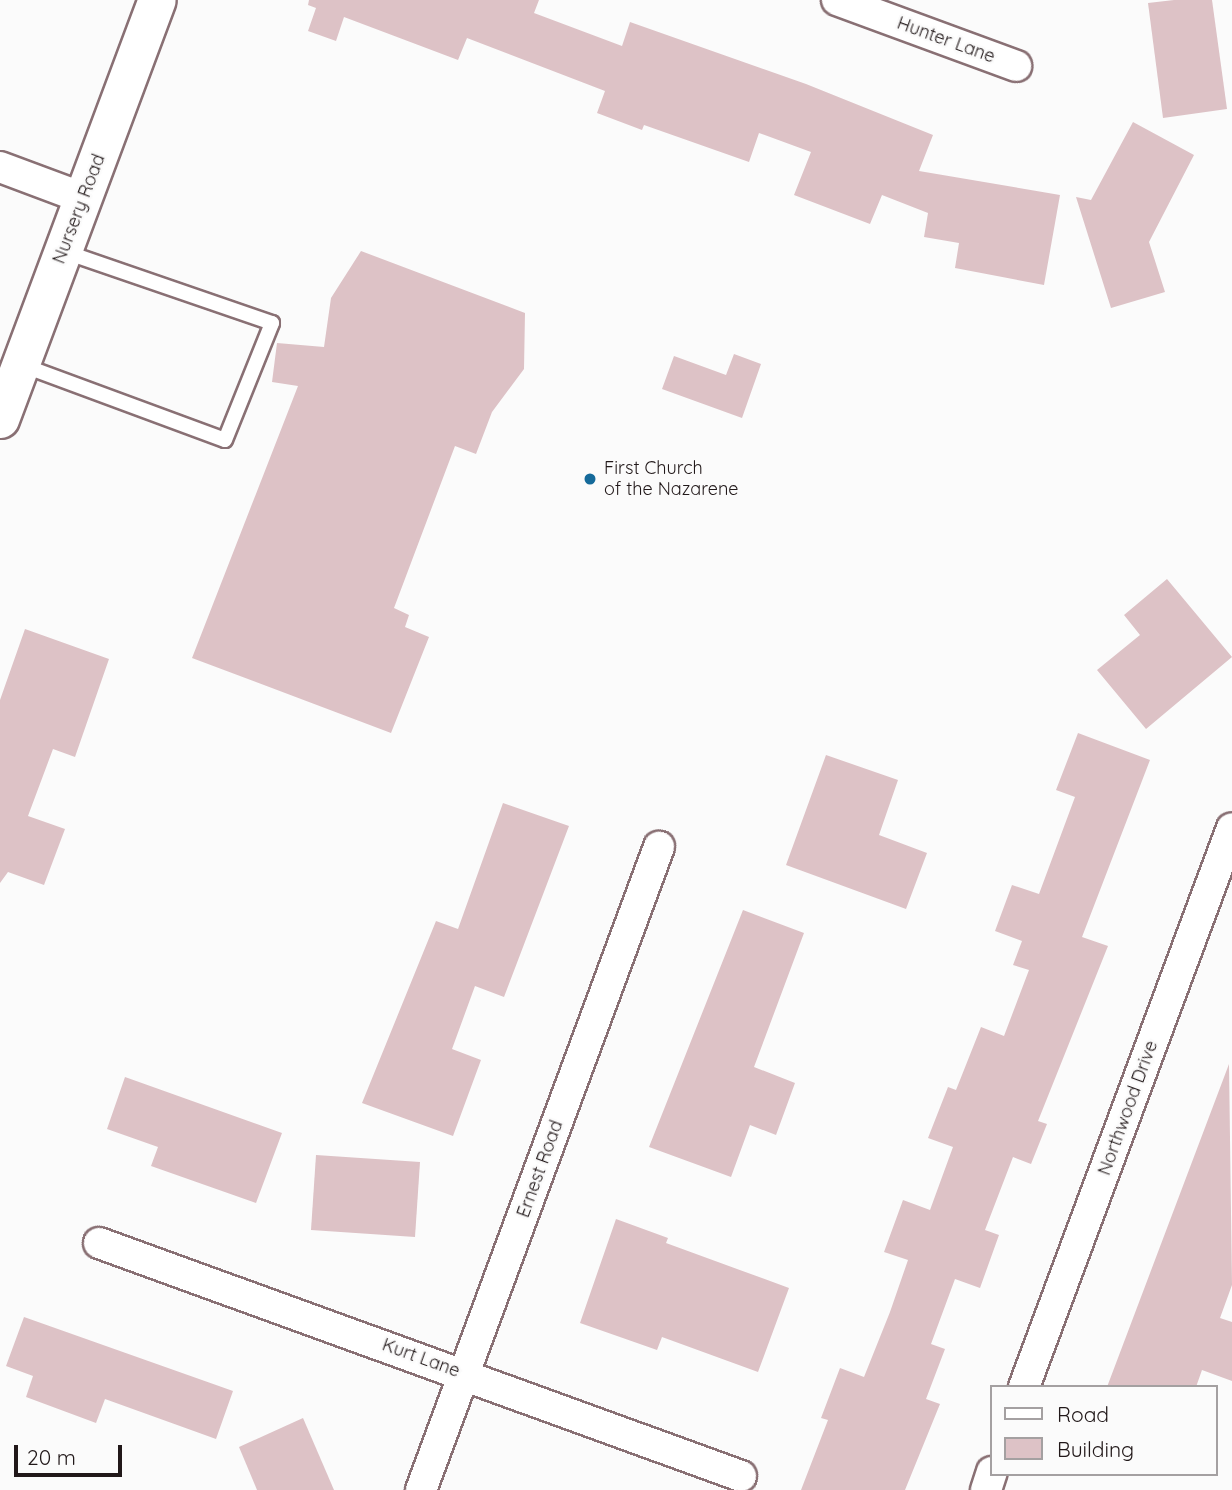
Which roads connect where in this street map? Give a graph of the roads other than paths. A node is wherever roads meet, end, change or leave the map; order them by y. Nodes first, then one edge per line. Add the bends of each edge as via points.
1 (157, 0) edge
2 (838, 0) edge
3 (1016, 66) dead end
4 (0, 167) edge
5 (83, 198) junction
6 (63, 251) junction
7 (20, 365) junction
8 (0, 419) edge
9 (1232, 828) edge
10 (659, 847) dead end
11 (99, 1243) dead end
12 (465, 1374) junction
13 (1025, 1385) edge
14 (741, 1476) dead end
15 (421, 1490) edge

1 - 5 street, Nursery Road
2 - 3 street, Hunter Lane
4 - 5 street
5 - 6 street, Nursery Road
6 - 7 street, Nursery Road
6 - 7 lane via 272,323 225,440
7 - 8 street, Nursery Road
9 - 13 street, Northwood Drive
10 - 12 street, Ernest Road
11 - 12 street, Kurt Lane
12 - 14 street, Kurt Lane
12 - 15 street, Ernest Road

